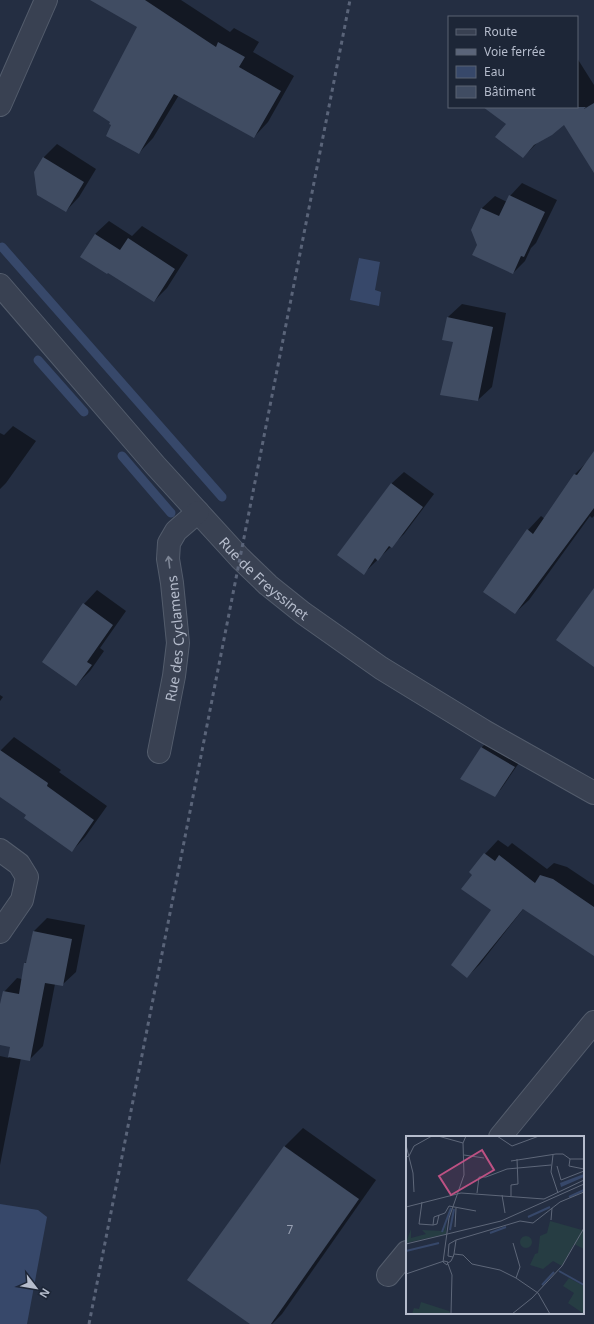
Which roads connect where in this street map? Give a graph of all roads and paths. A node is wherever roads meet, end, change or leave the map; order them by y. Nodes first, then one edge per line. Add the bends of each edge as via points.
1 (46, 0) edge
2 (0, 105) edge
3 (0, 285) edge
4 (198, 512) junction
5 (159, 752) dead end
6 (594, 793) edge
7 (0, 850) edge
8 (0, 932) edge
9 (594, 1022) edge
10 (501, 1136) edge
11 (406, 1253) edge
12 (388, 1275) dead end

1 - 2 street
3 - 4 street, Rue de Freyssinet
5 -> 4 street, Rue des Cyclamens via 178,643 168,559 169,543 176,531
4 - 6 street, Rue de Freyssinet via 268,584 303,613 380,668
7 - 8 street via 20,864 27,877 22,900
9 - 10 street
11 - 12 street

